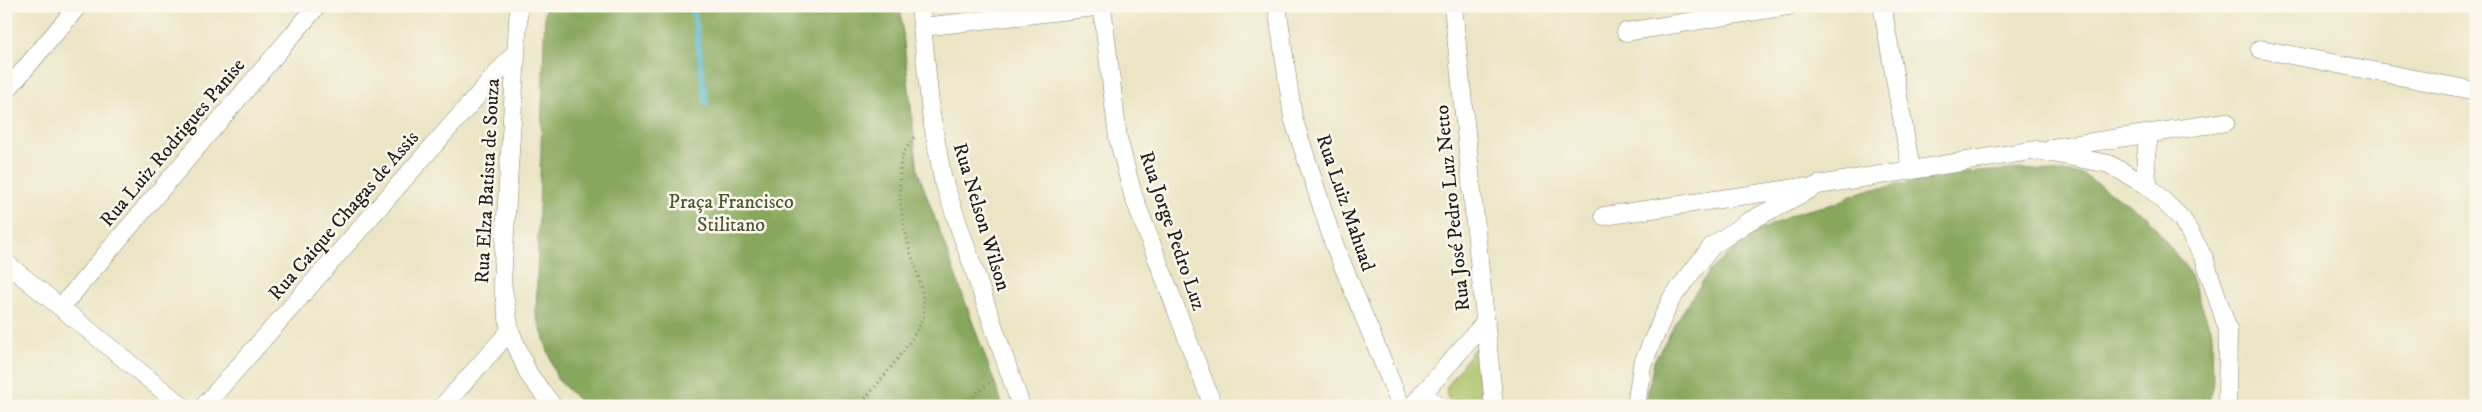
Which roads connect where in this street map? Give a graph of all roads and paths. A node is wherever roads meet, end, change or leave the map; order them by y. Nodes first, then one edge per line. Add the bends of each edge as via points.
1 (78, 6) edge
2 (317, 6) edge
3 (519, 6) edge
4 (920, 6) edge
5 (1103, 6) edge
6 (1277, 6) edge
7 (1454, 6) edge
8 (1788, 6) edge
9 (1880, 8) edge
10 (923, 27) junction
11 (1626, 32) dead end
12 (2260, 49) dead end
13 (515, 54) junction
14 (6, 91) edge
15 (2476, 91) edge
16 (931, 114) junction
17 (2226, 122) dead end
18 (2150, 134) junction
19 (2036, 150) junction
20 (1911, 169) junction
21 (1818, 185) junction
22 (2149, 187) junction
23 (1604, 216) dead end
24 (6, 263) edge
25 (61, 307) junction
26 (1486, 321) junction
27 (510, 331) junction
28 (1007, 370) junction
29 (1417, 400) edge
30 (182, 406) edge
31 (204, 406) edge
32 (443, 406) edge
33 (553, 406) edge
34 (859, 406) edge
35 (962, 406) edge
36 (1021, 406) edge
37 (1213, 406) edge
38 (1401, 406) edge
39 (1438, 406) edge
40 (1494, 406) edge
41 (1636, 406) edge
42 (2226, 406) edge

1 - 14 street
2 - 25 street, Rua Luiz Rodrigues Panise
3 - 13 street, Rua Elza Batista de Souza
4 - 10 street, Rua Nelson Wilson
5 - 10 street
5 - 37 street, Rua Jorge Pedro Luz via 1118,138 1133,195
6 - 38 street, Rua Luiz Mahuad via 1293,118 1334,244
7 - 26 street, Rua José Pedro Luz Netto
8 - 11 street
9 - 20 street
10 - 16 street, Rua Nelson Wilson
12 - 15 street
13 - 27 street, Rua Elza Batista de Souza via 502,282
13 - 31 street, Rua Caique Chagas de Assis
16 - 28 street, Rua Nelson Wilson via 943,180
16 - 34 path via 902,156 899,198 924,312 920,324 885,375
17 - 18 street
18 - 19 street
18 - 22 street via 2145,156
19 - 20 street
19 - 22 street via 2110,164
20 - 21 street
21 - 23 street
21 - 41 street via 1712,246 1671,298 1642,365
22 - 42 street via 2182,219 2204,258 2228,330
24 - 25 street
25 - 30 street
26 - 29 street
26 - 40 street, Rua José Pedro Luz Netto
27 - 32 street
27 - 33 street, Rua Elza Batista de Souza via 530,375
28 - 35 path
28 - 36 street, Rua Nelson Wilson
29 - 39 street

